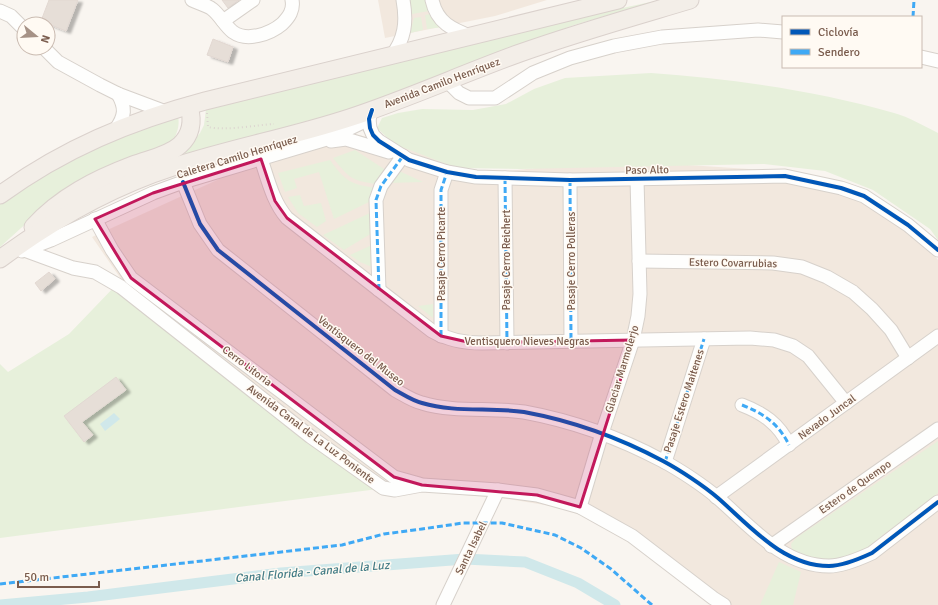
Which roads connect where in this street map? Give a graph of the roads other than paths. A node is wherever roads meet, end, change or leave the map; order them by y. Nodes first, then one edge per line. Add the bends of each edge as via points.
1 (192, 0) edge
2 (253, 0) edge
3 (292, 0) edge
4 (403, 0) edge
5 (432, 0) edge
6 (618, 0) edge
7 (684, 1) edge
8 (0, 11) edge
9 (16, 21) edge
10 (223, 21) junction
11 (782, 32) edge
12 (472, 37) junction
13 (52, 56) edge
14 (390, 57) junction
15 (922, 57) edge
16 (938, 61) edge
17 (447, 81) junction
18 (118, 94) junction
19 (189, 106) junction
20 (166, 112) junction
21 (371, 114) junction
22 (116, 129) junction
23 (316, 142) junction
24 (403, 156) junction
25 (261, 159) junction
26 (447, 172) junction
27 (505, 178) junction
28 (637, 179) junction
29 (570, 180) junction
30 (184, 182) junction
31 (0, 195) edge
32 (95, 219) junction
33 (21, 248) junction
34 (938, 250) edge
35 (0, 259) edge
36 (639, 261) junction
37 (379, 290) junction
38 (441, 336) junction
39 (938, 336) edge
40 (704, 339) junction
41 (633, 340) junction
42 (571, 341) junction
43 (507, 342) junction
44 (908, 358) junction
45 (846, 403) junction
46 (742, 405) dead end
47 (938, 429) edge
48 (602, 433) junction
49 (789, 445) junction
50 (665, 462) junction
51 (422, 485) junction
52 (498, 490) junction
53 (716, 497) junction
54 (938, 502) edge
55 (580, 506) junction
56 (771, 546) junction
57 (446, 600) edge
58 (724, 605) edge

1 - 10 street via 211,8
2 - 10 street
3 - 10 street via 293,9 290,16 265,34 246,37 233,32
4 - 14 street via 406,21 404,30 399,44
5 - 12 street via 443,22
6 - 12 main road
7 - 17 main road, Avenida Camilo Henríquez via 534,48
8 - 9 street
11 - 17 street via 758,30 662,37 614,46 570,58 533,73 494,98 469,98 459,93
12 - 14 main road
13 - 18 street via 58,62
14 - 19 main road
15 - 16 street
17 - 21 main road, Avenida Camilo Henríquez
18 - 20 street
18 - 22 street via 124,112 122,121
19 - 20 main road
19 - 33 main road via 191,127 179,146 119,170 76,192 45,215
20 - 22 main road
21 - 23 street, Caletera Camilo Henríquez via 330,138
21 - 24 street, Paso Alto via 370,128 373,135
21 - 33 main road, Avenida Camilo Henríquez via 199,159 149,175 61,218
22 - 31 main road via 38,169
23 - 24 street, Paso Alto via 346,139
23 - 25 street, Caletera Camilo Henríquez
24 - 26 street, Paso Alto
24 - 37 street via 381,186 376,200
25 - 30 street, Caletera Camilo Henríquez
25 - 37 street, Ventisquero Nieves Negras via 280,210
26 - 27 street, Paso Alto
26 - 38 street, Pasaje Cerro Picarte via 441,190
27 - 29 street, Paso Alto
27 - 43 street, Pasaje Cerro Reichert
28 - 29 street, Paso Alto
28 - 34 street, Paso Alto via 785,176 841,188 864,196 877,204
28 - 36 street, Glaciar Marmolerjo
29 - 42 street, Pasaje Cerro Polleras
30 - 32 street, Caletera Camilo Henríquez
30 - 48 street, Ventisquero del Museo via 200,224 218,250 395,390 421,403 440,408 524,412
32 - 33 street, Caletera Camilo Henríquez via 51,240
32 - 51 street, Cerro Litoria via 131,278 394,477
33 - 35 main road, Avenida Camilo Henríquez
33 - 51 street, Avenida Canal de La Luz Poniente via 73,268 95,272 122,287 311,437 383,488 395,490
36 - 41 street, Glaciar Marmolerjo via 640,294
36 - 44 street, Estero Covarrubias via 773,262 802,267 827,277 853,292 891,330
37 - 38 street, Ventisquero Nieves Negras
38 - 43 street, Ventisquero Nieves Negras via 462,342
39 - 44 street, Nevado Juncal
40 - 41 street, Ventisquero Nieves Negras
40 - 45 street, Ventisquero Nieves Negras via 750,338 774,340 793,346 808,356
40 - 50 street, Pasaje Estero Maitenes
41 - 42 street, Ventisquero Nieves Negras
41 - 48 street, Glaciar Marmolerjo
42 - 43 street, Ventisquero Nieves Negras
44 - 45 street, Nevado Juncal
45 - 49 street, Nevado Juncal
46 - 49 street via 753,409 774,424
47 - 56 street, Estero de Quempo
48 - 50 street, Ventisquero del Museo via 622,440
48 - 55 street, Glaciar Marmolerjo
49 - 53 street, Nevado Juncal
50 - 53 street, Ventisquero del Museo
51 - 52 street, Avenida Canal de La Luz Poniente
52 - 55 street, Avenida Canal de La Luz Poniente
52 - 57 street, Santa Isabel
53 - 56 street, Ventisquero del Museo
54 - 56 street, Ventisquero del Museo via 872,553 860,559 830,566 819,565 794,559
55 - 58 street, Avenida Canal de La Luz Poniente via 632,536

